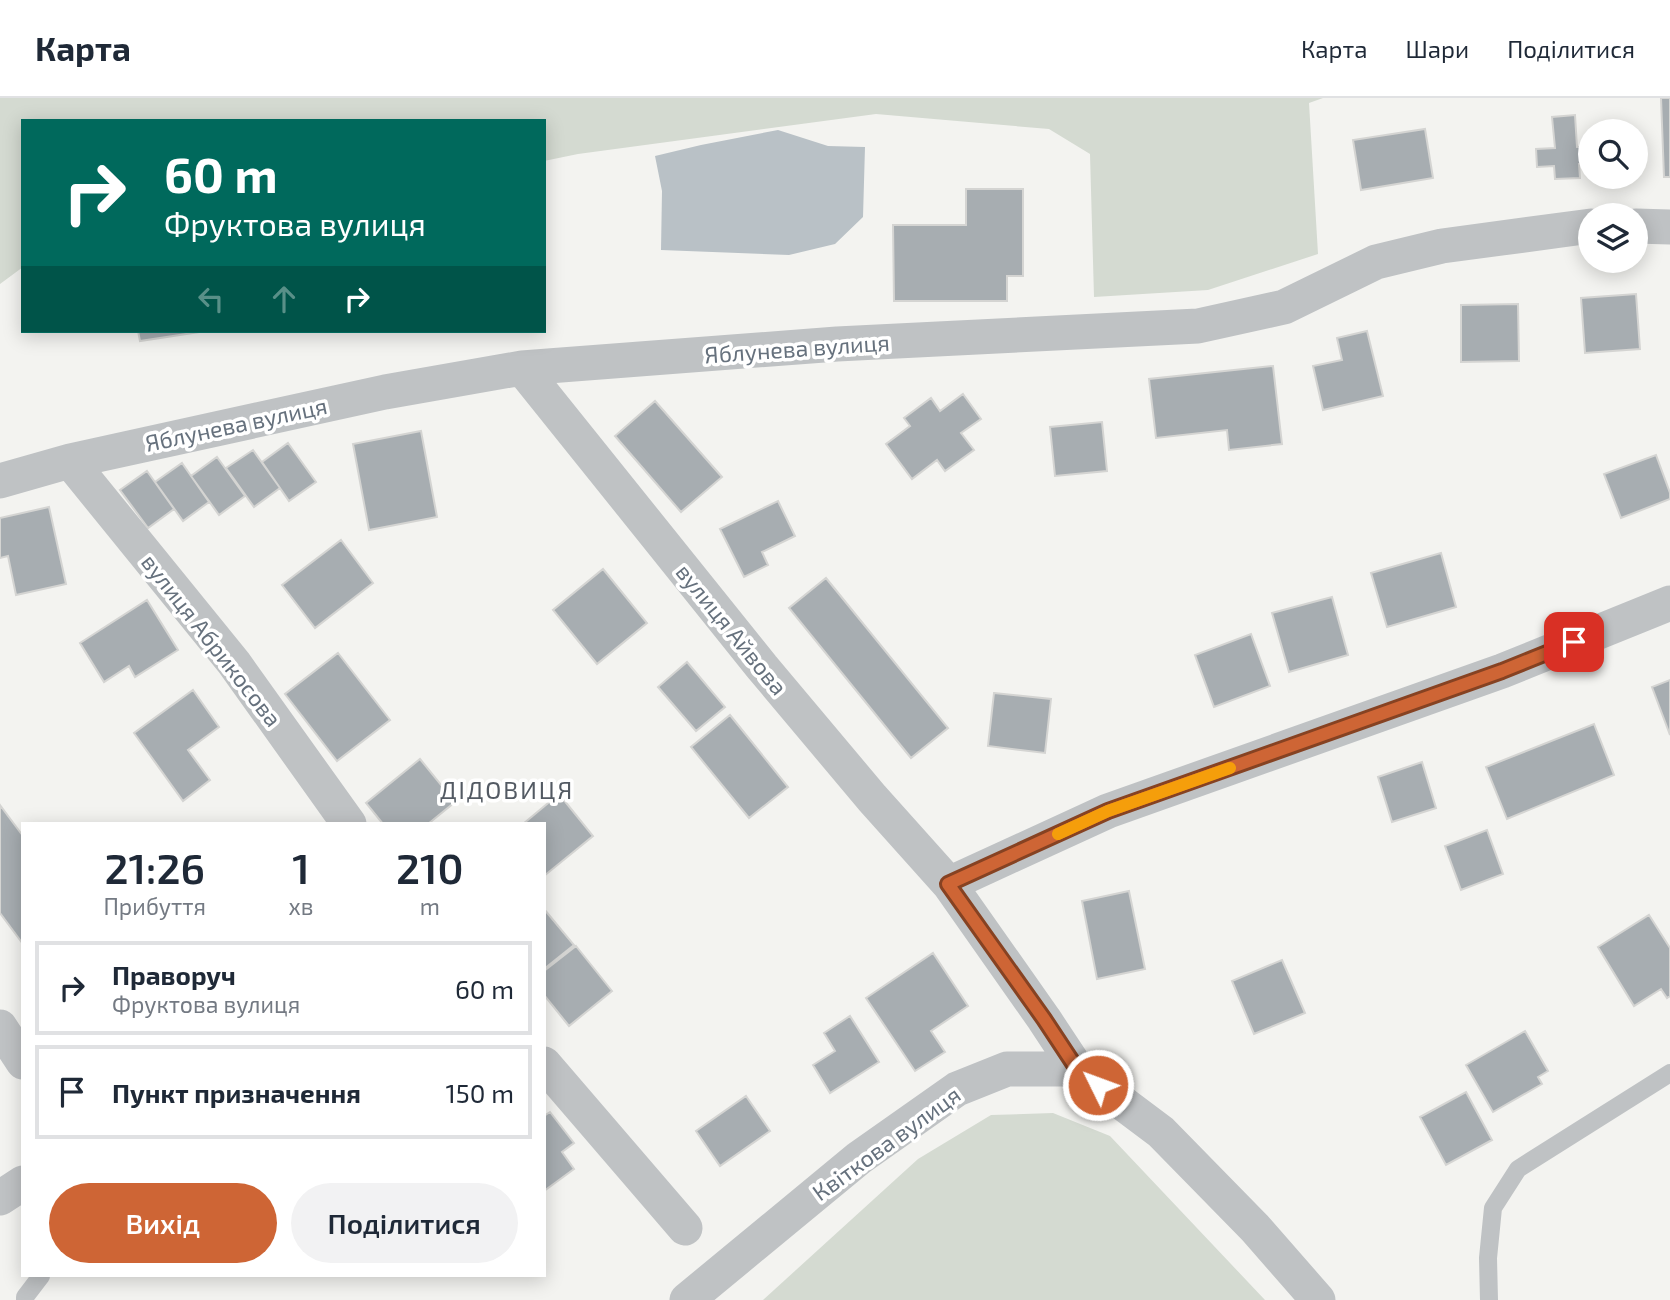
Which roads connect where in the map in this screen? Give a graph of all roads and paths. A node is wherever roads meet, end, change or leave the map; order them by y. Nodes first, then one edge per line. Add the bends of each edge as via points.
1 (1648, 226) edge
2 (1670, 227) edge
3 (1578, 228) edge
4 (522, 368) junction
5 (70, 461) junction
6 (0, 481) edge
7 (1670, 603) edge
8 (348, 822) edge
9 (948, 884) junction
10 (0, 1027) edge
11 (21, 1059) edge
12 (546, 1066) edge
13 (1077, 1069) junction
14 (1670, 1073) edge
15 (21, 1184) edge
16 (0, 1198) edge
17 (685, 1228) dead end
18 (40, 1277) edge
19 (25, 1300) edge
20 (687, 1300) edge
21 (1318, 1300) edge
22 (1489, 1300) edge

1 - 2 street
3 - 4 street, Яблунева вулиця via 1442,246 1376,262 1284,307 1198,326 837,344
4 - 5 street, Яблунева вулиця via 385,392
4 - 9 street, вулиця Айвова via 762,667
5 - 6 street, Яблунева вулиця
5 - 8 street, вулиця Абрикосова via 234,663
7 - 9 street via 1502,671 1108,811
9 - 13 street, вулиця Айвова
10 - 11 street
12 - 17 street
13 - 20 street, Квіткова вулиця via 1007,1069 957,1089 859,1158
13 - 21 street via 1161,1132
14 - 22 lane via 1518,1169 1493,1208
15 - 16 street
18 - 19 lane

